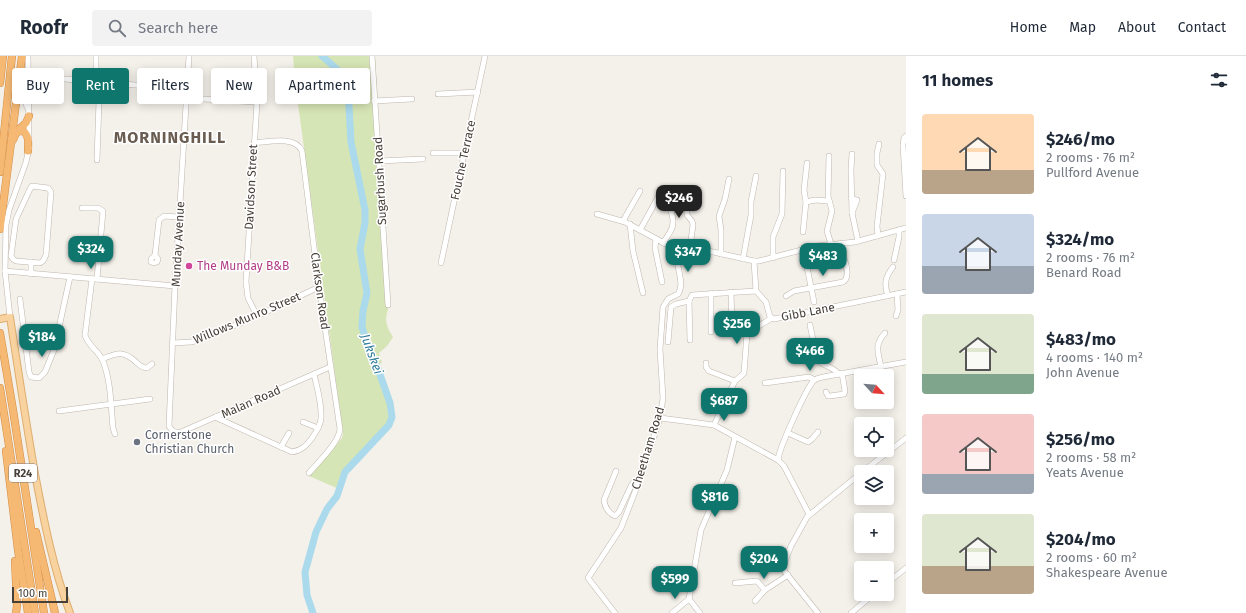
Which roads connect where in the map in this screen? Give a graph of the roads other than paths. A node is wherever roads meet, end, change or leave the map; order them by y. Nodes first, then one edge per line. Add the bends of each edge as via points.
1 (3, 56) edge
2 (12, 56) edge
3 (22, 56) edge
4 (28, 56) edge
5 (96, 56) edge
6 (189, 56) edge
7 (254, 56) edge
8 (372, 56) edge
9 (485, 56) edge
10 (96, 68) edge
11 (188, 68) edge
12 (255, 68) edge
13 (0, 83) edge
14 (478, 92) junction
15 (438, 94) dead end
16 (412, 99) dead end
17 (374, 101) junction
18 (99, 104) edge
19 (186, 104) edge
20 (256, 104) edge
21 (29, 116) junction
22 (16, 132) junction
23 (906, 136) edge
24 (254, 143) junction
25 (879, 144) dead end
26 (28, 152) junction
27 (433, 153) dead end
28 (465, 153) junction
29 (852, 154) dead end
30 (10, 156) junction
31 (829, 156) dead end
32 (423, 159) dead end
33 (96, 160) dead end
34 (379, 161) junction
35 (807, 163) dead end
36 (783, 171) dead end
37 (0, 172) edge
38 (756, 176) dead end
39 (728, 179) dead end
40 (685, 188) dead end
41 (662, 190) dead end
42 (640, 191) dead end
43 (906, 196) edge
44 (829, 201) junction
45 (806, 202) junction
46 (82, 208) dead end
47 (671, 211) dead end
48 (597, 214) dead end
49 (180, 217) junction
50 (623, 221) junction
51 (630, 224) junction
52 (906, 228) edge
53 (0, 229) edge
54 (640, 230) junction
55 (899, 230) junction
56 (803, 232) dead end
57 (878, 236) junction
58 (656, 239) junction
59 (858, 241) junction
60 (663, 243) junction
61 (831, 244) junction
62 (839, 244) junction
63 (690, 247) junction
64 (677, 250) junction
65 (720, 254) junction
66 (155, 255) dead end
67 (773, 258) junction
68 (743, 259) junction
69 (894, 260) dead end
70 (754, 261) junction
71 (31, 262) junction
72 (441, 263) dead end
73 (807, 267) dead end
74 (893, 267) dead end
75 (5, 271) junction
76 (31, 274) junction
77 (70, 277) junction
78 (94, 279) junction
79 (662, 282) dead end
80 (175, 286) junction
81 (319, 287) junction
82 (811, 288) junction
83 (756, 291) junction
84 (731, 292) junction
85 (906, 292) edge
86 (643, 293) dead end
87 (711, 293) junction
88 (897, 294) junction
89 (786, 296) dead end
90 (888, 296) junction
91 (20, 299) dead end
92 (689, 302) junction
93 (814, 302) dead end
94 (388, 305) dead end
95 (256, 316) junction
96 (896, 316) dead end
97 (5, 318) edge
98 (772, 318) junction
99 (732, 325) dead end
100 (810, 326) dead end
101 (711, 332) dead end
102 (0, 333) edge
103 (886, 333) dead end
104 (690, 340) dead end
105 (173, 342) junction
106 (668, 342) dead end
107 (102, 359) junction
108 (906, 362) edge
109 (706, 363) dead end
110 (152, 364) dead end
111 (330, 367) junction
112 (881, 367) junction
113 (874, 368) joint
114 (314, 374) junction
115 (840, 374) junction
116 (815, 380) junction
117 (735, 381) junction
118 (766, 384) dead end
119 (0, 388) edge
120 (826, 392) dead end
121 (150, 398) dead end
122 (111, 404) junction
123 (59, 411) dead end
124 (3, 412) junction
125 (215, 417) junction
126 (660, 418) junction
127 (303, 422) dead end
128 (714, 425) junction
129 (318, 428) junction
130 (172, 431) joint
131 (289, 432) dead end
132 (818, 432) dead end
133 (788, 433) junction
134 (115, 434) dead end
135 (735, 438) junction
136 (906, 438) edge
137 (281, 447) junction
138 (778, 460) junction
139 (872, 465) edge
140 (616, 471) dead end
141 (309, 473) dead end
142 (640, 479) junction
143 (854, 479) edge
144 (24, 481) junction
145 (12, 499) junction
146 (810, 514) junction
147 (906, 568) edge
148 (788, 575) junction
149 (894, 578) edge
150 (736, 583) dead end
151 (765, 590) junction
152 (689, 599) junction
153 (755, 601) dead end
154 (866, 601) edge
155 (16, 613) edge
156 (28, 613) edge
157 (36, 613) edge
158 (44, 613) edge
159 (54, 613) edge
160 (70, 613) edge
161 (615, 613) edge
162 (672, 613) edge
163 (700, 613) edge
164 (818, 613) edge
165 (851, 613) edge

1 - 13 highway
2 - 37 highway
3 - 30 highway
4 - 21 street
5 - 10 street
6 - 11 street, Munday Avenue
7 - 12 street, Davidson Street
8 - 17 street, Sugarbush Road
9 - 14 street, Fouche Terrace
14 - 15 street
14 - 28 street, Fouche Terrace
16 - 17 street
17 - 34 street, Sugarbush Road
18 - 33 street
19 - 49 street, Munday Avenue
20 - 24 street, Davidson Street
21 - 22 highway
21 - 26 street
22 - 26 highway via 22,130 27,134
22 - 30 highway
23 - 43 street via 903,140
24 - 81 street, Clarkson Road via 291,141 300,148
24 - 95 street, Davidson Street via 246,282 248,298
25 - 57 street via 878,165 883,174
26 - 75 street via 7,220
27 - 28 street
28 - 72 street, Fouche Terrace
29 - 59 street via 852,198 857,200 852,214
30 - 53 highway
31 - 44 street
32 - 34 street
34 - 94 street, Sugarbush Road
35 - 45 street via 804,190
36 - 67 street via 782,214 773,237
38 - 68 street
39 - 65 street via 719,216
40 - 63 street via 687,215 693,225
41 - 54 street
42 - 50 street
44 - 45 street
44 - 61 street via 832,211 827,231
45 - 56 street
46 - 78 street via 100,209 103,213
47 - 60 street via 673,227
48 - 50 street
49 - 66 street via 164,216 159,220
49 - 80 street, Munday Avenue
50 - 51 street
51 - 54 street
51 - 86 street via 633,251
52 - 55 street
54 - 58 street
55 - 57 street
55 - 69 street
57 - 59 street
58 - 60 street
58 - 79 street via 655,251
59 - 62 street
60 - 64 street
61 - 62 street
61 - 67 street
62 - 82 street via 848,276 846,281
63 - 64 street
63 - 65 street
64 - 126 street, Cheetham Road via 680,291 668,298 663,307 660,349 663,398
65 - 68 street
67 - 70 street
68 - 70 street
70 - 83 street
71 - 71 street via 40,263 45,259 50,188 30,187 18,212 11,256 13,260
71 - 76 street
73 - 82 street
74 - 90 street via 886,280
75 - 76 street
75 - 97 street
76 - 77 street
77 - 78 street
77 - 91 street via 54,350 45,372 39,378 31,377 29,372
78 - 80 street
78 - 107 street via 85,336
80 - 105 street, Munday Avenue
81 - 95 street, Willows Munro Street
81 - 111 street, Clarkson Road
82 - 89 street via 794,291
82 - 93 street
83 - 84 street
83 - 98 street, Gibb Lane via 766,302
84 - 87 street
84 - 99 street
85 - 88 street, Gibb Lane
87 - 92 street via 693,294
87 - 101 street
88 - 90 street, Gibb Lane
88 - 96 street
90 - 98 street, Gibb Lane
92 - 104 street
92 - 106 street via 671,307
95 - 105 street, Willows Munro Street via 198,341
97 - 160 main road via 43,517
98 - 117 street via 747,333 744,373
100 - 115 street via 817,359
102 - 144 highway, R24
103 - 112 street via 877,345
105 - 130 street, Munday Avenue via 170,426
107 - 110 street via 123,354 142,367 147,368
107 - 122 street
108 - 112 street
109 - 117 street via 706,367 712,373
111 - 114 street, Malan Road
111 - 141 street, Clarkson Road via 339,434
112 - 113 street
113 - 115 street
114 - 125 street, Malan Road
114 - 129 street via 322,419
115 - 116 street
115 - 120 street via 844,394 828,396
116 - 118 street via 809,377
116 - 133 street via 808,389
117 - 128 street
119 - 124 highway, R24
121 - 122 street
122 - 123 street
122 - 134 street
124 - 145 highway
124 - 157 highway, R24
125 - 130 street, Malan Road via 180,432
125 - 137 street
126 - 128 street
126 - 142 street, Cheetham Road
127 - 129 street
128 - 135 street
129 - 137 street via 301,450 292,452
131 - 137 street
132 - 133 street via 808,442
133 - 138 street
135 - 138 street
135 - 152 street via 727,470 701,530
136 - 139 street
138 - 146 street via 784,466
140 - 142 street via 604,500 612,515 617,515 633,483
142 - 161 street, Cheetham Road via 621,528 588,578
143 - 146 street
144 - 158 highway, R24
144 - 159 highway
145 - 155 highway
145 - 156 highway
146 - 148 street via 798,532 783,566
147 - 149 street
148 - 151 street
148 - 164 street
150 - 151 street via 757,581
151 - 153 street
152 - 162 street
152 - 163 street
154 - 165 street

